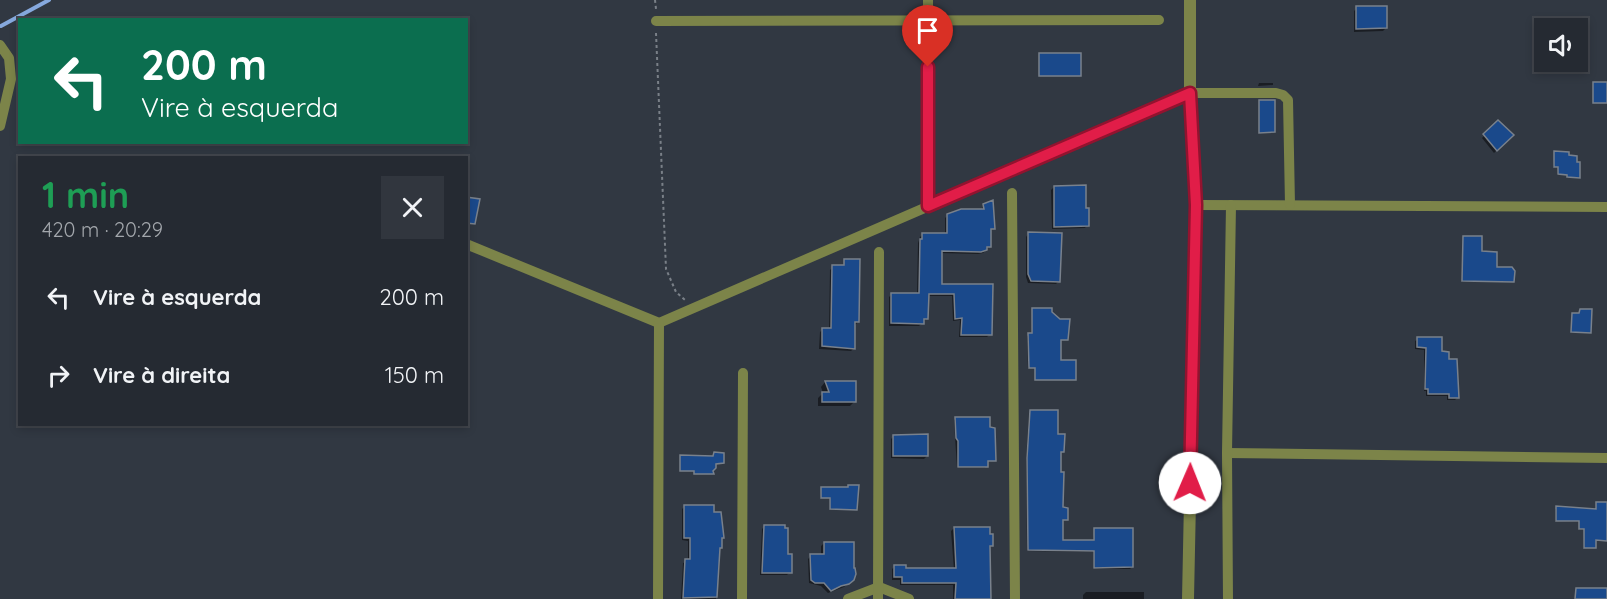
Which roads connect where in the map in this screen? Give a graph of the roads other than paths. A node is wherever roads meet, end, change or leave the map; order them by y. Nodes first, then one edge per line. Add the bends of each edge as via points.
1 (928, 0) edge
2 (1190, 0) edge
3 (1159, 20) dead end
4 (656, 21) road end
5 (928, 21) junction
6 (0, 45) edge
7 (1190, 93) junction
8 (0, 126) edge
9 (1012, 194) dead end
10 (1196, 205) junction
11 (1231, 205) junction
12 (928, 206) junction
13 (1290, 206) junction
14 (1607, 207) edge
15 (468, 245) edge
16 (879, 252) dead end
17 (659, 323) junction
18 (743, 373) dead end
19 (1227, 453) junction
20 (1607, 458) edge
21 (879, 587) junction
22 (658, 599) edge
23 (742, 599) edge
24 (848, 599) edge
25 (878, 599) edge
26 (909, 599) edge
27 (1015, 599) edge
28 (1188, 599) edge
29 (1228, 599) edge

1 - 5 street
2 - 7 street
3 - 5 street
4 - 5 street
5 - 12 street
6 - 8 street via 9,58 11,79
7 - 10 street
7 - 12 street
7 - 13 street via 1276,93 1288,100
9 - 27 street
10 - 11 street
10 - 28 street
11 - 13 street
11 - 19 street
12 - 17 street
13 - 14 street
15 - 17 street
16 - 21 street
17 - 22 street
18 - 23 street
19 - 20 street
19 - 29 street
21 - 24 street
21 - 25 street
21 - 26 street

